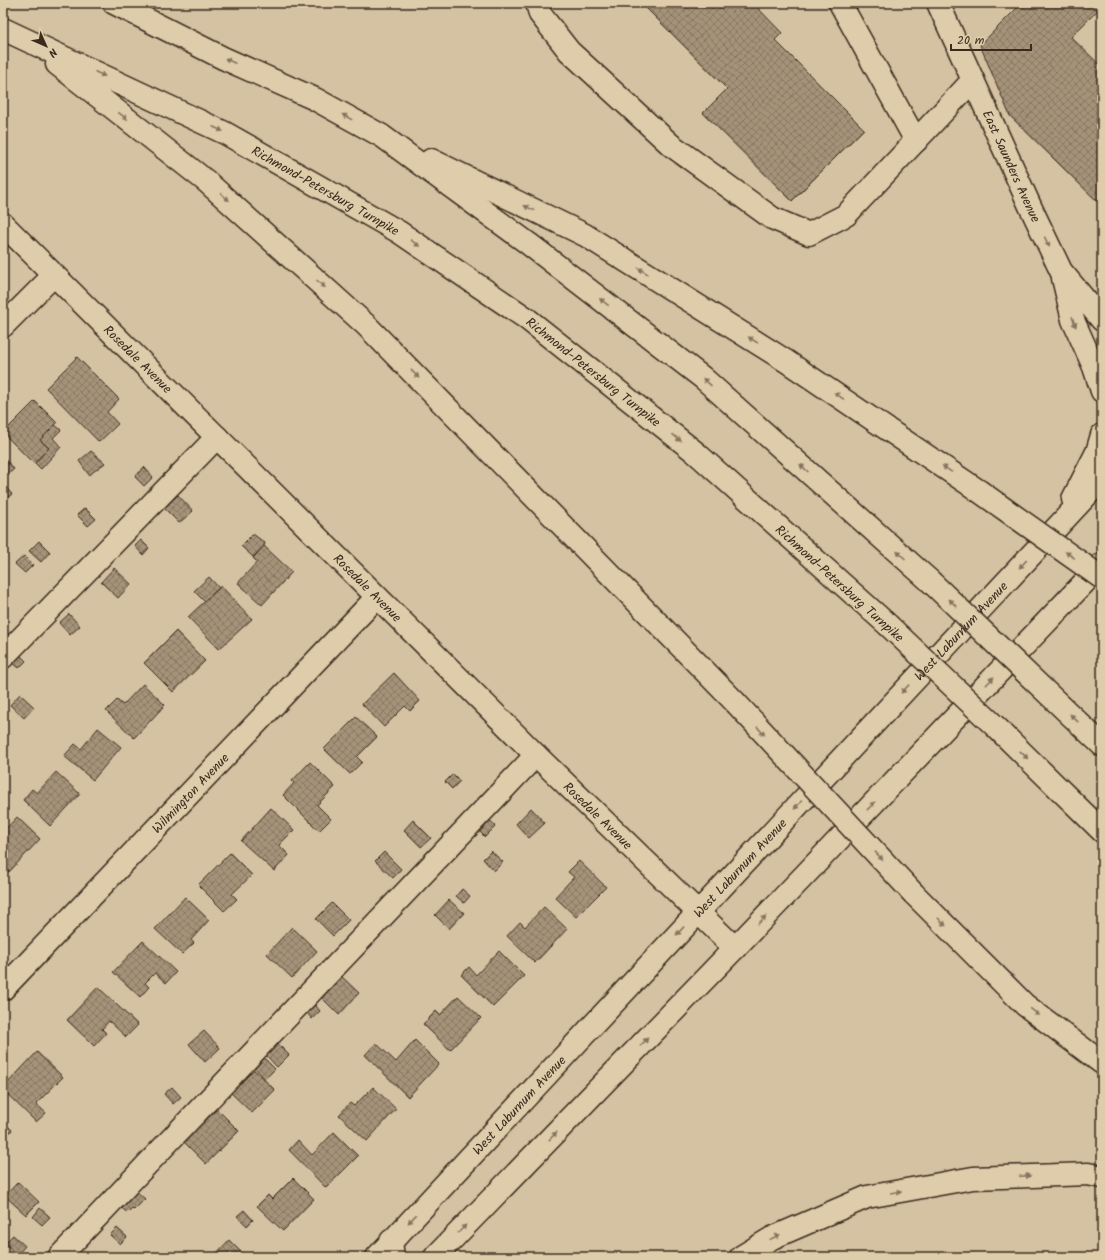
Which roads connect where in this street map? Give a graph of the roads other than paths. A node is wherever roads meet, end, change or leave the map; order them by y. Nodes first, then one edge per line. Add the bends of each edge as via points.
1 (114, 3) edge
2 (537, 3) edge
3 (840, 3) edge
4 (938, 3) edge
5 (3, 29) edge
6 (27, 40) junction
7 (973, 80) junction
8 (382, 136) junction
9 (916, 141) junction
10 (3, 224) edge
11 (1061, 271) junction
12 (54, 275) junction
13 (1102, 320) edge
14 (3, 326) edge
15 (1102, 391) edge
16 (1102, 435) edge
17 (217, 437) junction
18 (1102, 479) edge
19 (1059, 525) junction
20 (1102, 564) edge
21 (1102, 578) edge
22 (377, 597) junction
23 (3, 657) edge
24 (1102, 745) edge
25 (536, 755) junction
26 (1102, 831) edge
27 (698, 912) junction
28 (735, 948) junction
29 (3, 989) edge
30 (1102, 1063) edge
31 (1102, 1177) edge
32 (387, 1252) edge
33 (59, 1257) edge
34 (435, 1257) edge
35 (741, 1257) edge

8 -> 1 main road via 315,99 223,58
2 - 9 main road via 540,14 569,51 671,145 772,218 809,234 846,215
3 - 9 main road
4 - 7 main road, East Saunders Avenue
5 - 6 main road, Richmond-Petersburg Turnpike
6 -> 26 main road, Richmond-Petersburg Turnpike, bridge via 225,133 399,232 520,313 695,452 888,625
6 -> 30 main road, bridge via 206,180 366,324 735,702 914,894 1025,1005
7 - 9 main road
7 -> 11 main road, East Saunders Avenue
21 -> 8 main road, bridge via 979,491 786,361 585,235
24 -> 8 main road, bridge via 930,581 703,378 529,244
10 - 12 main road, Rosedale Avenue
11 - 13 main road, East Saunders Avenue
11 -> 15 main road via 1073,320
12 - 14 main road
12 - 17 main road, Rosedale Avenue
16 - 19 main road via 1097,452
17 - 22 main road, Rosedale Avenue
17 - 23 main road
18 - 19 main road, West Laburnum Avenue
19 -> 27 main road, West Laburnum Avenue
28 -> 20 main road
22 - 25 main road, Rosedale Avenue
22 - 29 main road, Wilmington Avenue
25 - 27 main road, Rosedale Avenue
25 - 33 main road
27 - 28 main road, Rosedale Avenue
27 -> 32 main road, West Laburnum Avenue
34 -> 28 main road
35 -> 31 main road via 772,1238 867,1197 973,1178 1088,1174

